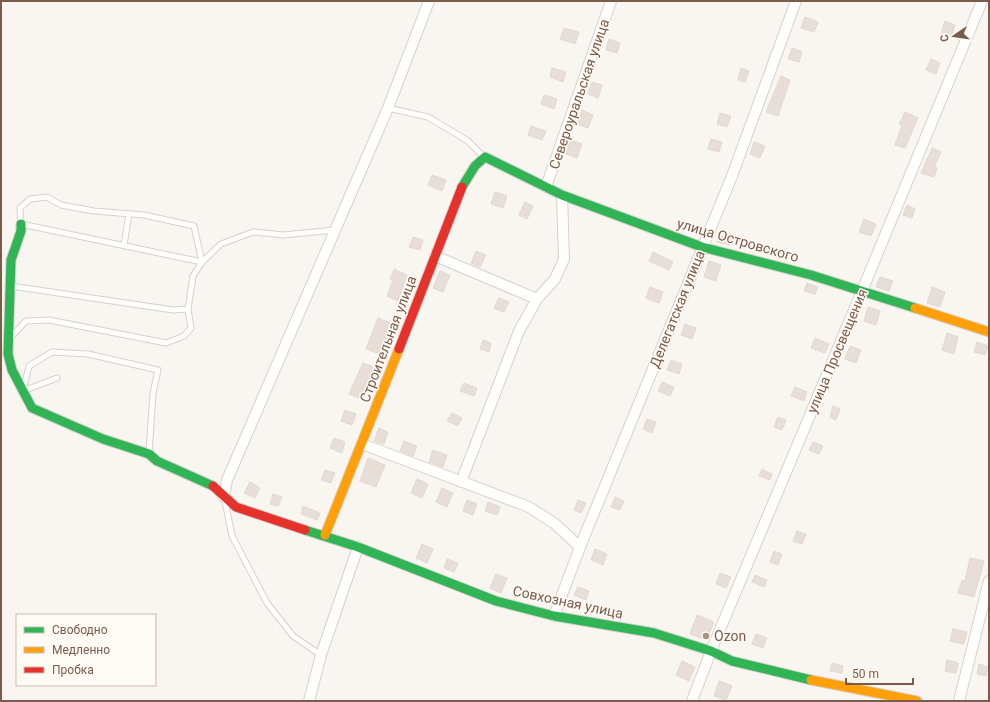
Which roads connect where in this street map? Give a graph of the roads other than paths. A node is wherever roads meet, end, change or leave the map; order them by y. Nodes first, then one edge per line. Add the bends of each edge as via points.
1 (429, 1) edge
2 (611, 1) edge
3 (796, 1) edge
4 (982, 1) edge
5 (388, 108) junction
6 (485, 157) junction
7 (546, 187) junction
8 (562, 195) junction
9 (129, 214) junction
10 (21, 224) junction
11 (335, 230) junction
12 (124, 245) junction
13 (702, 247) junction
14 (435, 256) junction
15 (202, 262) junction
16 (10, 286) junction
17 (862, 291) junction
18 (537, 299) junction
19 (188, 309) junction
20 (989, 332) edge
21 (9, 340) junction
22 (57, 378) dead end
23 (22, 391) junction
24 (362, 444) junction
25 (149, 454) junction
26 (461, 482) junction
27 (224, 497) junction
28 (325, 535) junction
29 (358, 547) junction
30 (580, 547) junction
31 (989, 581) edge
32 (554, 616) junction
33 (710, 651) junction
34 (322, 655) junction
35 (310, 701) edge
36 (692, 701) edge
37 (917, 701) edge
38 (959, 701) edge

1 - 5 street
2 - 7 street, Североуральская улица
3 - 13 street, Делегатская улица via 732,176
4 - 17 street, улица Просвещения
5 - 6 lane via 428,117 468,141
5 - 11 street
6 - 7 street, улица Островского
6 - 14 street, Строительная улица via 475,166 458,195
7 - 8 street, улица Островского
8 - 13 street, улица Островского
8 - 18 street via 564,259 555,279
9 - 10 lane via 61,205 47,197 30,199 20,208
9 - 12 lane
9 - 15 lane via 194,226
10 - 12 lane
10 - 16 street, Совхозная улица via 11,260
11 - 15 lane via 283,235 253,232 221,244
11 - 27 street via 227,480
12 - 15 lane
13 - 17 street, улица Островского
13 - 30 street, Делегатская улица
14 - 18 street
14 - 24 street, Строительная улица
15 - 19 lane via 193,276
16 - 19 lane via 173,310
16 - 21 street, Совхозная улица
17 - 20 street, улица Островского
17 - 33 street, улица Просвещения
18 - 26 street via 519,331
19 - 21 lane via 191,328 184,336 166,343 49,320 26,321
21 - 23 street, Совхозная улица via 8,354 12,370
22 - 23 lane
23 - 25 street, Совхозная улица via 32,408 103,439
23 - 25 lane via 29,366 52,352 88,354 158,370 151,413
24 - 26 street
24 - 28 street, Строительная улица
25 - 27 street, Совхозная улица via 157,461 214,486
26 - 30 street via 529,507 554,523
27 - 28 street, Совхозная улица via 236,506
27 - 34 lane via 232,536 267,603 293,636
28 - 29 street, Совхозная улица
29 - 32 street, Совхозная улица via 496,601
29 - 34 street
30 - 32 street, Делегатская улица
31 - 38 street
32 - 33 street, Совхозная улица via 654,633
33 - 36 street, улица Просвещения
33 - 37 street, Совхозная улица via 732,661 773,672
34 - 35 street

